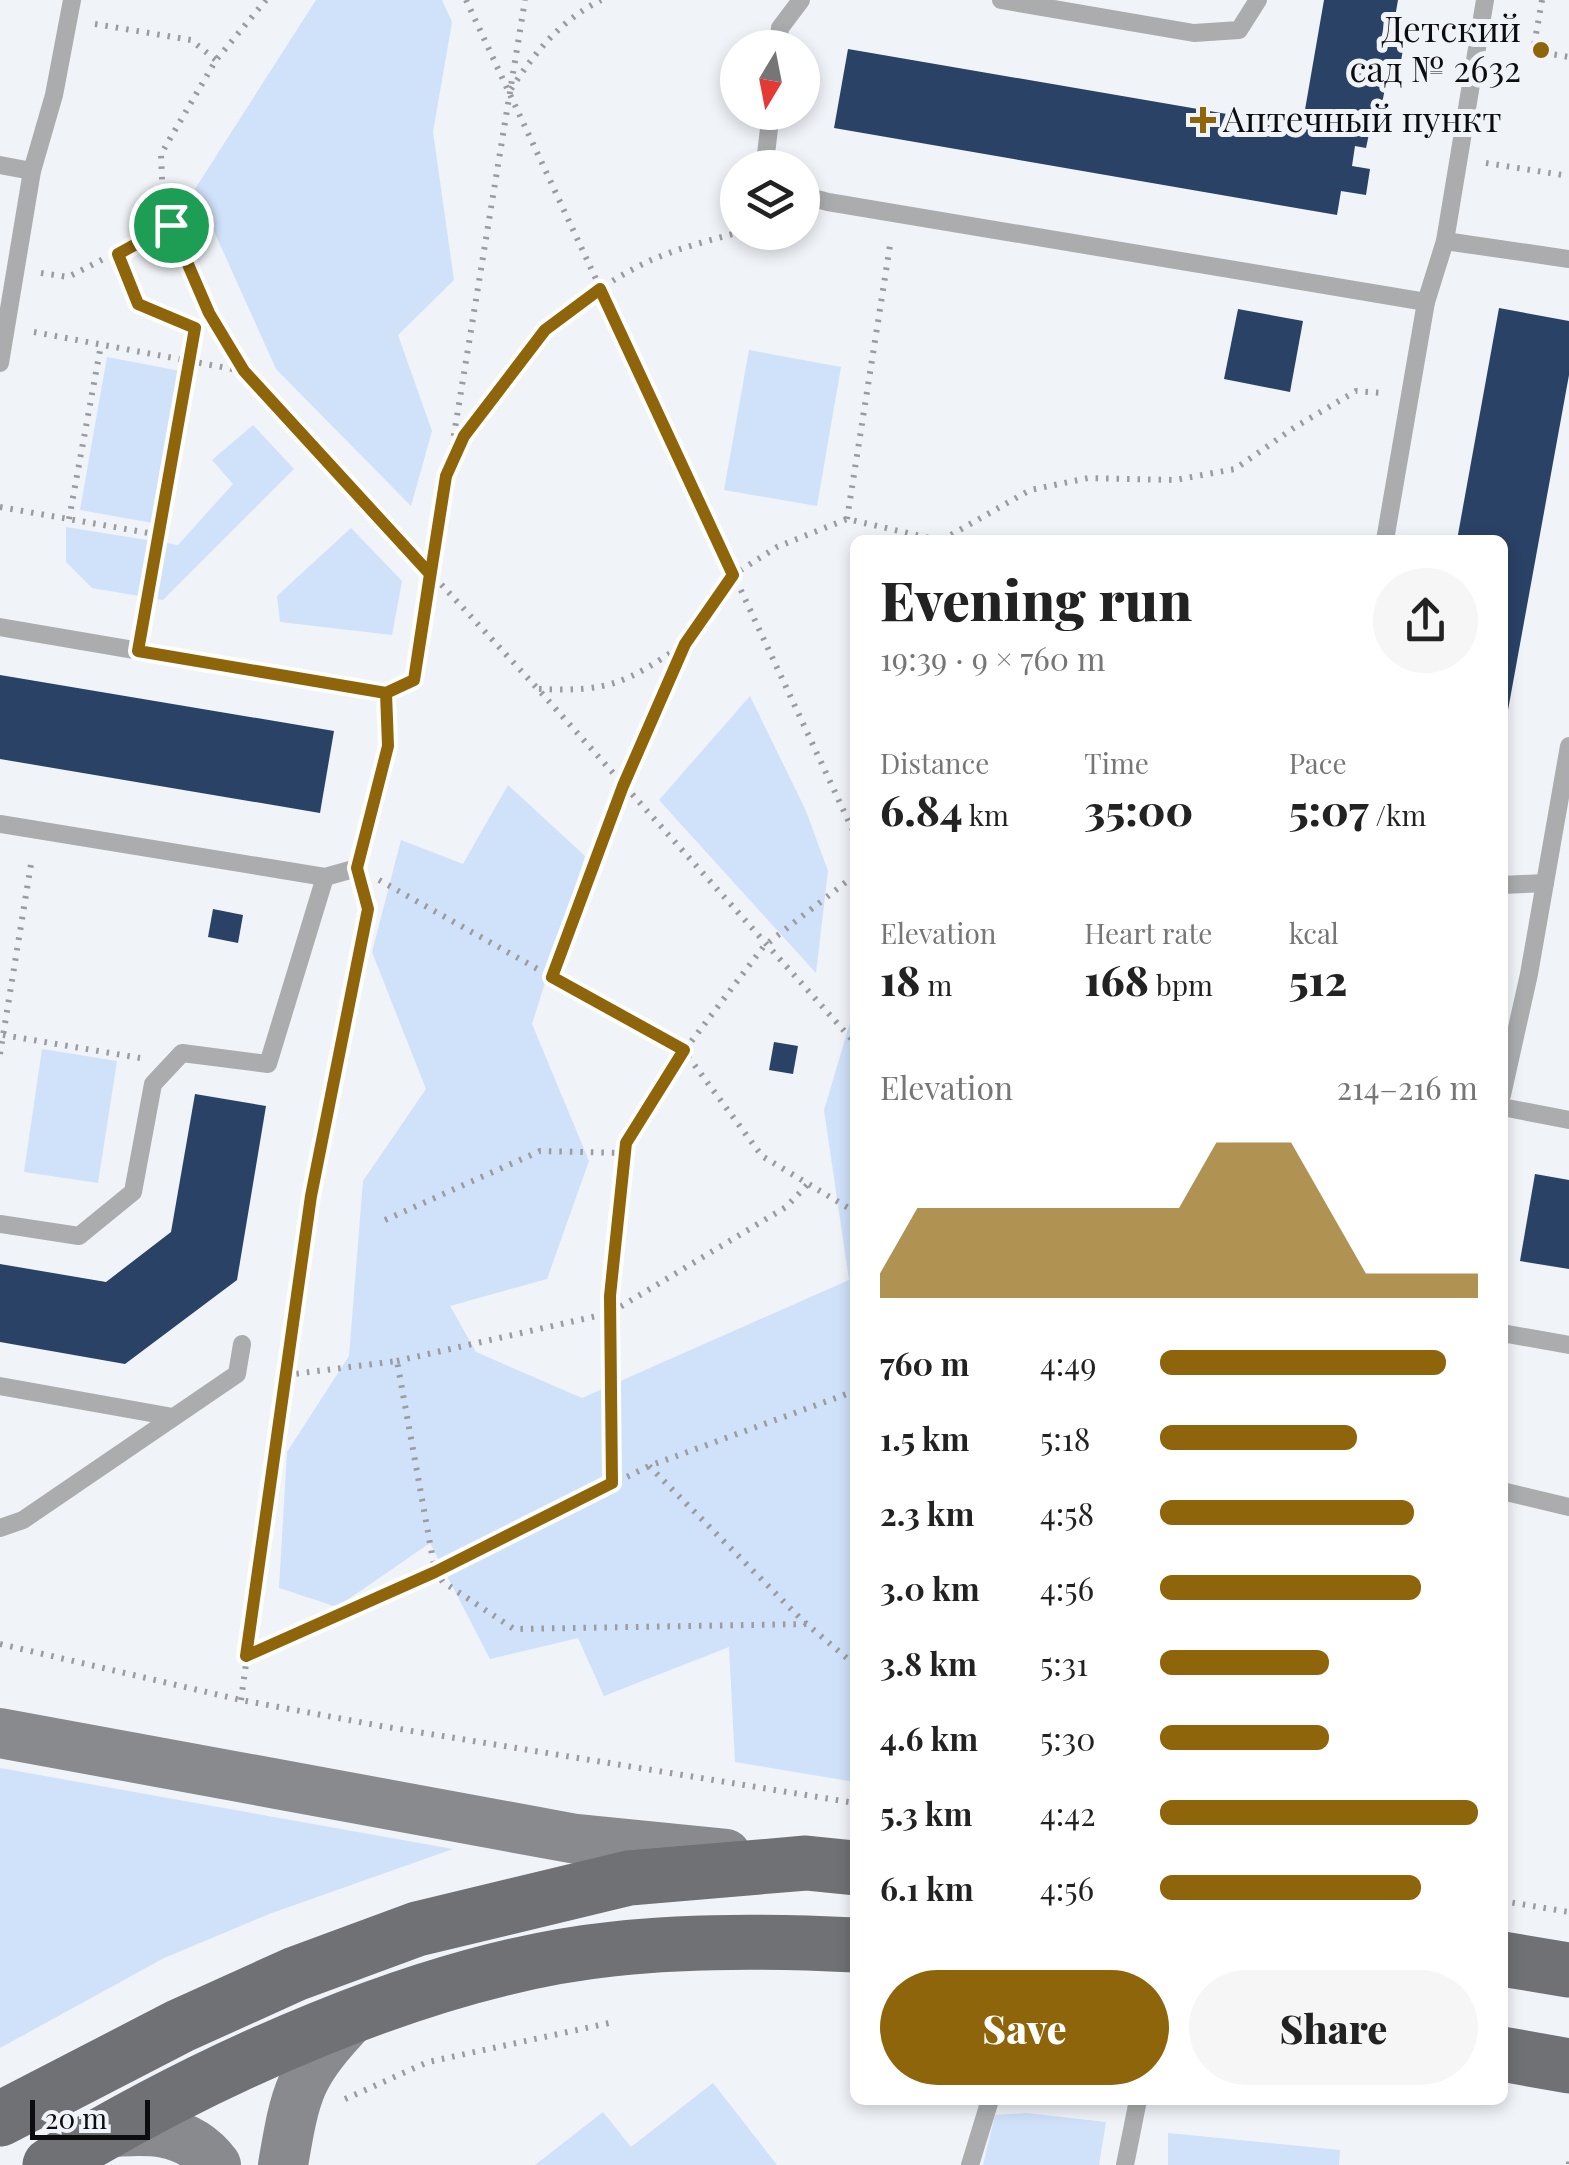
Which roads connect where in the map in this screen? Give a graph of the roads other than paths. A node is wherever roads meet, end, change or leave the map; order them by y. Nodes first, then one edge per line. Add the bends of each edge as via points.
1 (72, 0) edge
2 (801, 0) edge
3 (1001, 0) edge
4 (1258, 0) edge
5 (1484, 0) edge
6 (780, 30) edge
7 (0, 166) edge
8 (32, 171) junction
9 (820, 199) edge
10 (1445, 241) junction
11 (1569, 259) edge
12 (1426, 302) junction
13 (0, 363) edge
14 (1386, 535) edge
15 (0, 627) edge
16 (1569, 746) edge
17 (1566, 781) edge
18 (0, 824) edge
19 (326, 877) junction
20 (1545, 883) junction
21 (1508, 885) edge
22 (1508, 1065) edge
23 (1508, 1108) edge
24 (1569, 1120) edge
25 (0, 1224) edge
26 (1508, 1334) edge
27 (242, 1344) dead end
28 (1569, 1344) edge
29 (0, 1386) edge
30 (173, 1418) junction
31 (1508, 1492) edge
32 (1569, 1507) edge
33 (0, 1528) edge
34 (0, 1733) edge
35 (830, 1865) edge
36 (850, 1945) edge
37 (1508, 1960) edge
38 (1569, 1970) edge
39 (353, 2016) junction
40 (1508, 2055) edge
41 (1569, 2066) edge
42 (988, 2105) edge
43 (1137, 2105) edge
44 (0, 2118) edge
45 (102, 2134) junction
46 (286, 2148) edge
47 (50, 2165) edge
48 (216, 2165) edge
49 (970, 2165) edge
50 (1125, 2165) edge

1 - 8 lane
2 - 6 lane
3 - 4 lane via 1194,32 1239,30
5 - 10 lane
7 - 8 lane
8 - 13 lane
9 - 12 lane
10 - 11 lane
10 - 12 lane
12 - 14 lane
15 - 19 lane via 386,693 388,746 357,868
16 - 17 lane
17 - 20 lane
18 - 19 lane
19 - 25 lane via 268,1064 182,1053 153,1084 133,1192 79,1236
20 - 21 lane
20 - 22 lane
23 - 24 lane
26 - 28 lane
27 - 30 lane via 237,1374
29 - 30 lane
30 - 33 lane via 23,1520
31 - 32 lane
34 - 35 main road via 576,1839
35 - 44 main road via 628,1878 416,1929 180,2026
36 - 39 main road via 613,1948 447,1983
37 - 38 main road
39 - 45 main road
39 - 46 main road via 299,2085
40 - 41 main road
42 - 49 lane
43 - 50 lane
45 - 47 main road
45 - 48 main road via 153,2128 183,2137

